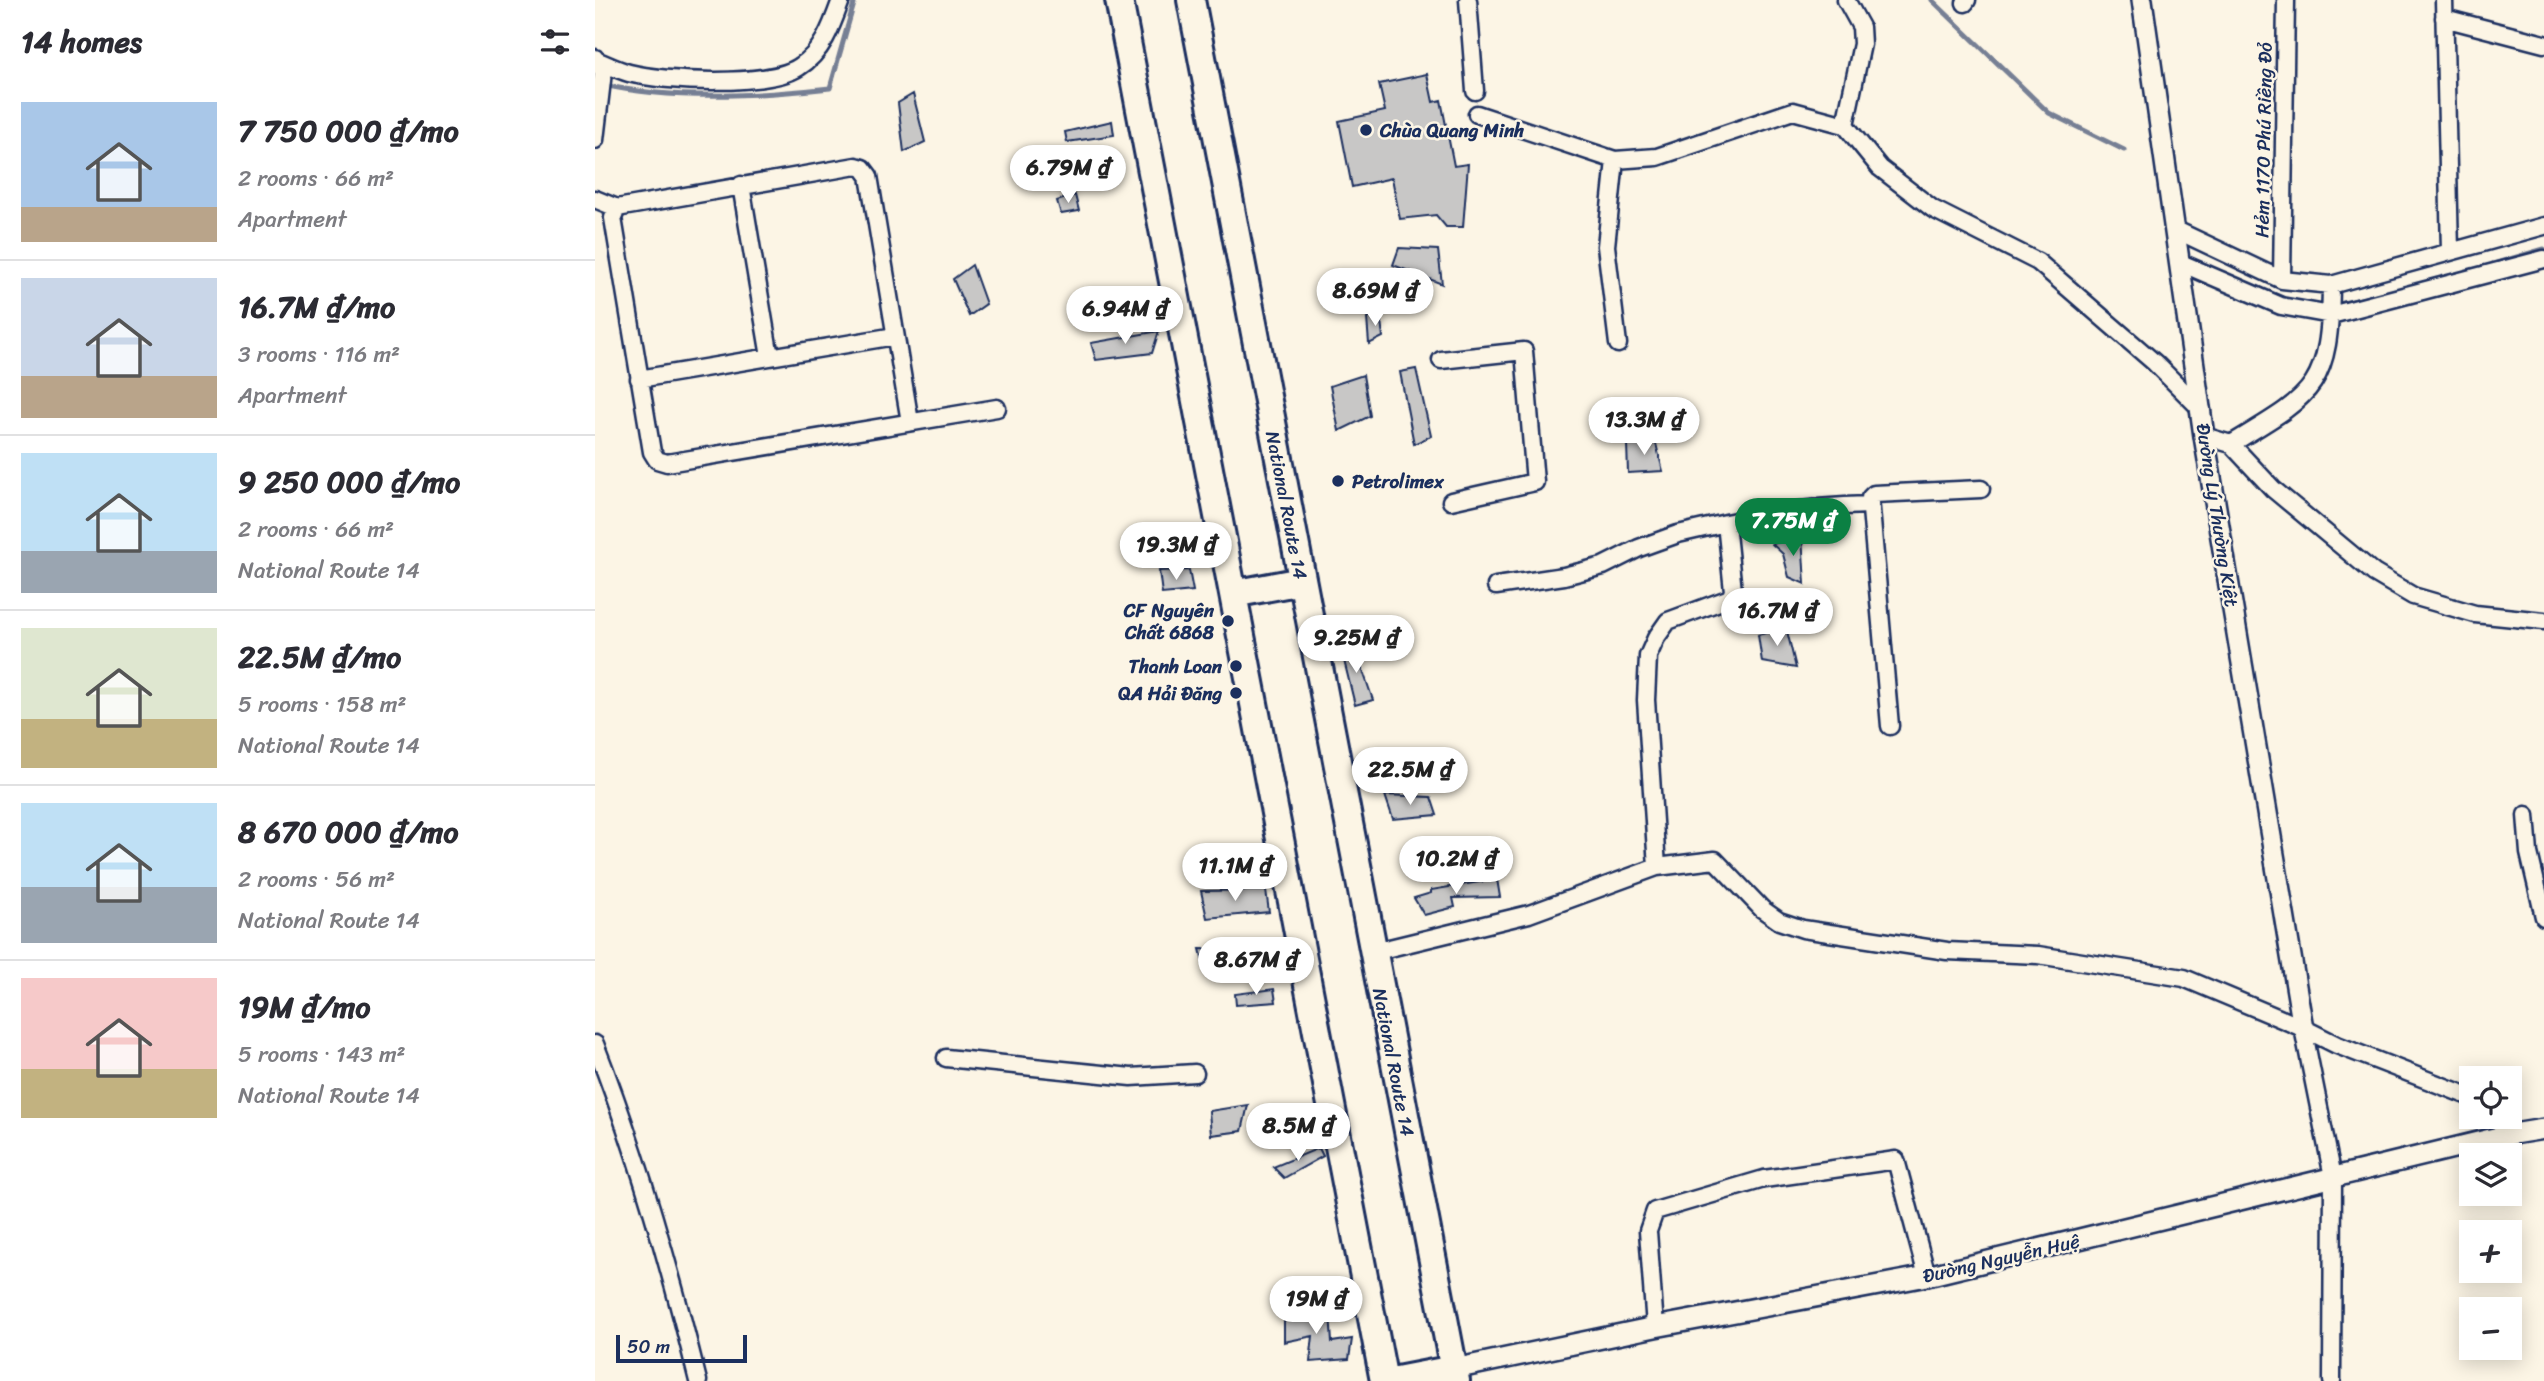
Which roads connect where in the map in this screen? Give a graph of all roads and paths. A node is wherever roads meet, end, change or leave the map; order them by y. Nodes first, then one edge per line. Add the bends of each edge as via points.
1 (841, 0) edge
2 (1119, 0) edge
3 (1191, 0) edge
4 (1468, 0) edge
5 (1846, 0) edge
6 (2142, 0) edge
7 (2286, 0) edge
8 (2444, 0) edge
9 (2444, 18) junction
10 (2544, 44) edge
11 (599, 72) edge
12 (1475, 91) dead end
13 (1477, 114) dead end
14 (1845, 125) junction
15 (595, 140) edge
16 (1615, 160) junction
17 (741, 185) junction
18 (595, 199) edge
19 (617, 208) junction
20 (2544, 226) edge
21 (2174, 229) junction
22 (2450, 251) junction
23 (2544, 259) edge
24 (2182, 263) junction
25 (2281, 280) junction
26 (2331, 285) junction
27 (2331, 315) junction
28 (895, 336) junction
29 (1618, 344) dead end
30 (770, 357) junction
31 (1441, 360) dead end
32 (639, 379) junction
33 (997, 408) dead end
34 (2201, 410) junction
35 (910, 422) junction
36 (2204, 436) junction
37 (2231, 444) junction
38 (1981, 489) dead end
39 (1451, 501) dead end
40 (1869, 505) junction
41 (1726, 523) junction
42 (1302, 581) junction
43 (1496, 586) dead end
44 (1233, 594) junction
45 (2544, 621) edge
46 (1890, 726) dead end
47 (2526, 815) dead end
48 (1657, 867) junction
49 (2544, 917) edge
50 (1373, 952) junction
51 (2304, 1028) junction
52 (595, 1045) edge
53 (946, 1058) dead end
54 (1195, 1073) dead end
55 (2459, 1092) edge
56 (2505, 1129) edge
57 (2544, 1129) edge
58 (2507, 1135) junction
59 (2333, 1178) junction
60 (1927, 1276) junction
61 (1655, 1327) junction
62 (1455, 1375) edge
63 (698, 1381) edge
64 (1384, 1381) edge
65 (1392, 1381) edge
66 (2332, 1381) edge

1 - 11 street via 829,34 811,58 774,77 693,81
2 - 44 highway
3 - 42 highway, National Route 14
4 - 12 street
5 - 14 street via 1861,27 1863,44
6 - 21 street, Đường Lý Thường Kiệt
7 - 25 street, Hẻm 1170 Phú Riềng Đỏ
8 - 9 street
9 - 10 street
9 - 22 street
11 - 15 street
13 - 16 street
14 - 16 street via 1793,111 1657,158
14 - 34 street via 1880,168 1933,209 2038,262 2155,363
16 - 29 street via 1606,246
17 - 19 street
17 - 28 street via 863,168 869,176
17 - 30 street
18 - 19 street
19 - 32 street via 613,218
20 - 22 street
21 - 24 street, Đường Lý Thường Kiệt
21 - 25 street
22 - 26 street
23 - 27 street
24 - 27 street via 2281,306
24 - 34 street, Đường Lý Thường Kiệt
25 - 26 street
26 - 27 street
27 - 37 street via 2325,354 2311,388 2291,408
28 - 30 street
28 - 35 street
30 - 32 street
31 - 39 street via 1524,351 1535,482
32 - 35 street via 652,452 667,463
33 - 35 street
34 - 36 street, Đường Lý Thường Kiệt
36 - 37 street
36 - 51 street, Đường Lý Thường Kiệt
37 - 45 street via 2273,489 2374,573 2413,596 2475,614
38 - 40 street via 1874,494
40 - 41 street via 1776,512
40 - 46 street
41 - 43 street via 1678,534 1603,566
41 - 48 street via 1730,598 1668,621 1649,656 1648,738
42 - 44 highway
42 - 50 highway, National Route 14
44 - 64 highway
47 - 49 street via 2529,853
48 - 50 street via 1529,914
48 - 51 street via 1715,860 1762,909 1803,929 1947,951 2038,955 2185,978
50 - 62 highway, National Route 14
51 - 55 street
51 - 59 street
52 - 63 street via 615,1093 663,1246
53 - 54 street via 1131,1077
56 - 58 street
57 - 58 street, Đường Nguyễn Huệ
58 - 59 street, Đường Nguyễn Huệ
59 - 60 street, Đường Nguyễn Huệ
59 - 66 street
60 - 61 street, Đường Nguyễn Huệ
60 - 61 street via 1896,1160 1764,1179 1655,1211 1648,1231
61 - 62 street, Đường Nguyễn Huệ
62 - 65 highway

